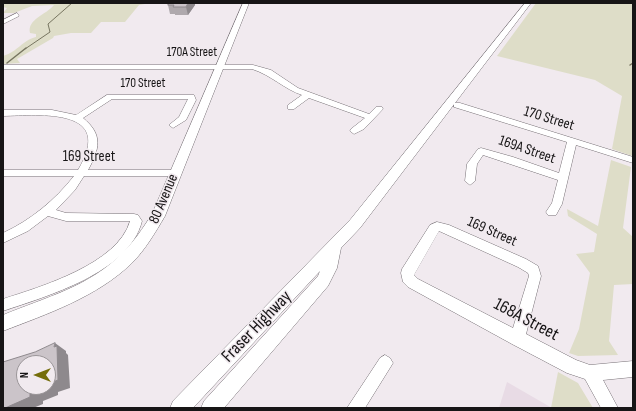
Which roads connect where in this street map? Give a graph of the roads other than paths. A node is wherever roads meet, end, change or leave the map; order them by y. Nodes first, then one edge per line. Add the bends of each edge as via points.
1 (246, 3) edge
2 (528, 3) edge
3 (3, 14) edge
4 (3, 22) edge
5 (480, 64) junction
6 (220, 66) junction
7 (3, 67) edge
8 (466, 81) junction
9 (465, 94) junction
10 (307, 95) junction
11 (457, 105) junction
12 (291, 107) dead end
13 (379, 109) dead end
14 (3, 113) edge
15 (370, 117) junction
16 (80, 120) junction
17 (433, 122) junction
18 (173, 125) dead end
19 (354, 131) dead end
20 (572, 141) junction
21 (633, 160) edge
22 (3, 173) edge
23 (80, 173) junction
24 (175, 173) junction
25 (563, 178) junction
26 (470, 181) dead end
27 (46, 211) junction
28 (552, 212) dead end
29 (3, 238) edge
30 (335, 246) junction
31 (408, 278) joint
32 (3, 305) edge
33 (3, 323) edge
34 (517, 339) junction
35 (385, 363) dead end
36 (633, 369) edge
37 (590, 373) junction
38 (180, 408) edge
39 (211, 408) edge
40 (355, 408) edge
41 (610, 408) edge

1 - 6 main road, 80 Avenue
2 - 5 main road, Fraser Highway
3 - 4 street via 17,15
5 - 8 main road, Fraser Highway
5 - 9 main road, Fraser Highway via 476,81
6 - 7 street, 170A Street
6 - 10 street, 170A Street via 260,68 294,90
6 - 24 main road, 80 Avenue
8 - 9 main road via 469,83
8 - 17 main road, Fraser Highway
9 - 11 main road, Fraser Highway
10 - 12 street
10 - 15 street, 170A Street
11 - 17 main road, Fraser Highway
11 - 20 street, 170 Street
13 - 15 street
14 - 16 street via 56,114
15 - 19 street
16 - 18 street, 170 Street via 110,97 191,97 192,100 183,118
16 - 23 street via 91,130 94,141 91,154
17 - 30 main road, Fraser Highway via 389,182
20 - 21 street, 170 Street
20 - 25 street
22 - 23 street, 169 Street
23 - 24 street, 169 Street
23 - 27 street
24 - 33 main road, 80 Avenue via 148,235 122,265 78,293
25 - 26 street, 169A Street via 482,151 472,164
25 - 28 street via 557,204
27 - 29 street via 28,225
27 - 32 street via 66,217 129,217 136,221 120,246 89,271 61,285
30 - 38 main road, Fraser Highway
30 - 39 main road, Fraser Highway via 323,280
31 - 34 street, 168A Street
31 - 34 street, 169 Street via 410,267 431,231 437,226 533,270 535,276
34 - 37 street, 168A Street
35 - 40 street
36 - 37 street, 168A Street
37 - 41 street

